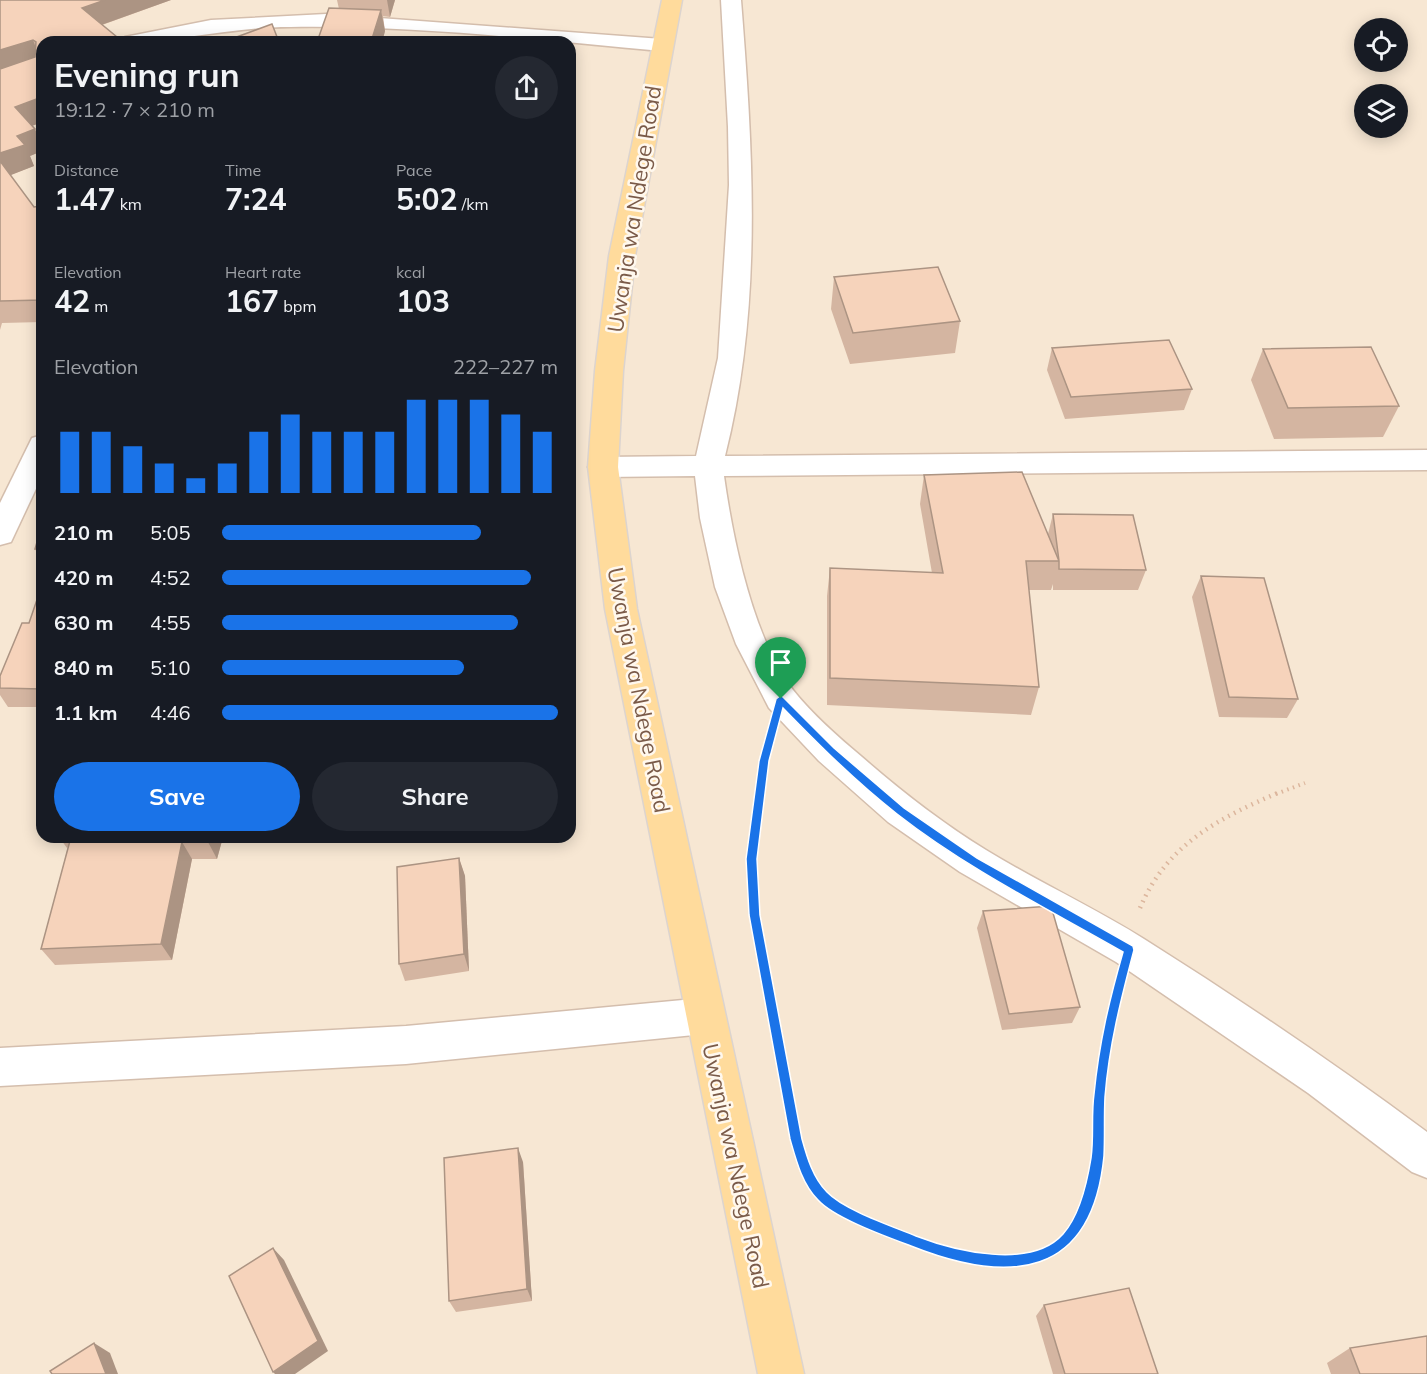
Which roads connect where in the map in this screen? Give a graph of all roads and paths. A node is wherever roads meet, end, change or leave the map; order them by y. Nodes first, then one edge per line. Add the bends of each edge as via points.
1 (672, 0) edge
2 (731, 0) edge
3 (154, 36) edge
4 (544, 36) edge
5 (576, 38) edge
6 (662, 45) junction
7 (36, 458) edge
8 (1427, 460) edge
9 (708, 465) junction
10 (603, 467) junction
11 (0, 534) edge
12 (781, 699) junction
13 (1305, 783) dead end
14 (1129, 950) junction
15 (704, 1016) junction
16 (0, 1067) edge
17 (1427, 1157) edge
18 (781, 1374) edge

1 - 6 main road, Uwanja wa Ndege Road
2 - 9 street via 741,195 732,358
3 - 4 street via 243,21 308,18
5 - 6 street
6 - 10 main road, Uwanja wa Ndege Road via 622,256
7 - 11 street
8 - 9 street
9 - 10 street
9 - 12 street via 731,587 752,644
10 - 15 main road, Uwanja wa Ndege Road via 621,609
12 - 14 street via 831,751 900,811 973,861
12 - 14 path via 757,801 751,859 755,915 796,1139 806,1170 823,1197 864,1222 922,1244 989,1261 1034,1259 1067,1239 1087,1203 1097,1157 1108,1025
13 - 14 path via 1228,815 1193,838 1164,867 1143,898
14 - 17 street via 1322,1079
15 - 16 street via 406,1045
15 - 18 main road, Uwanja wa Ndege Road

